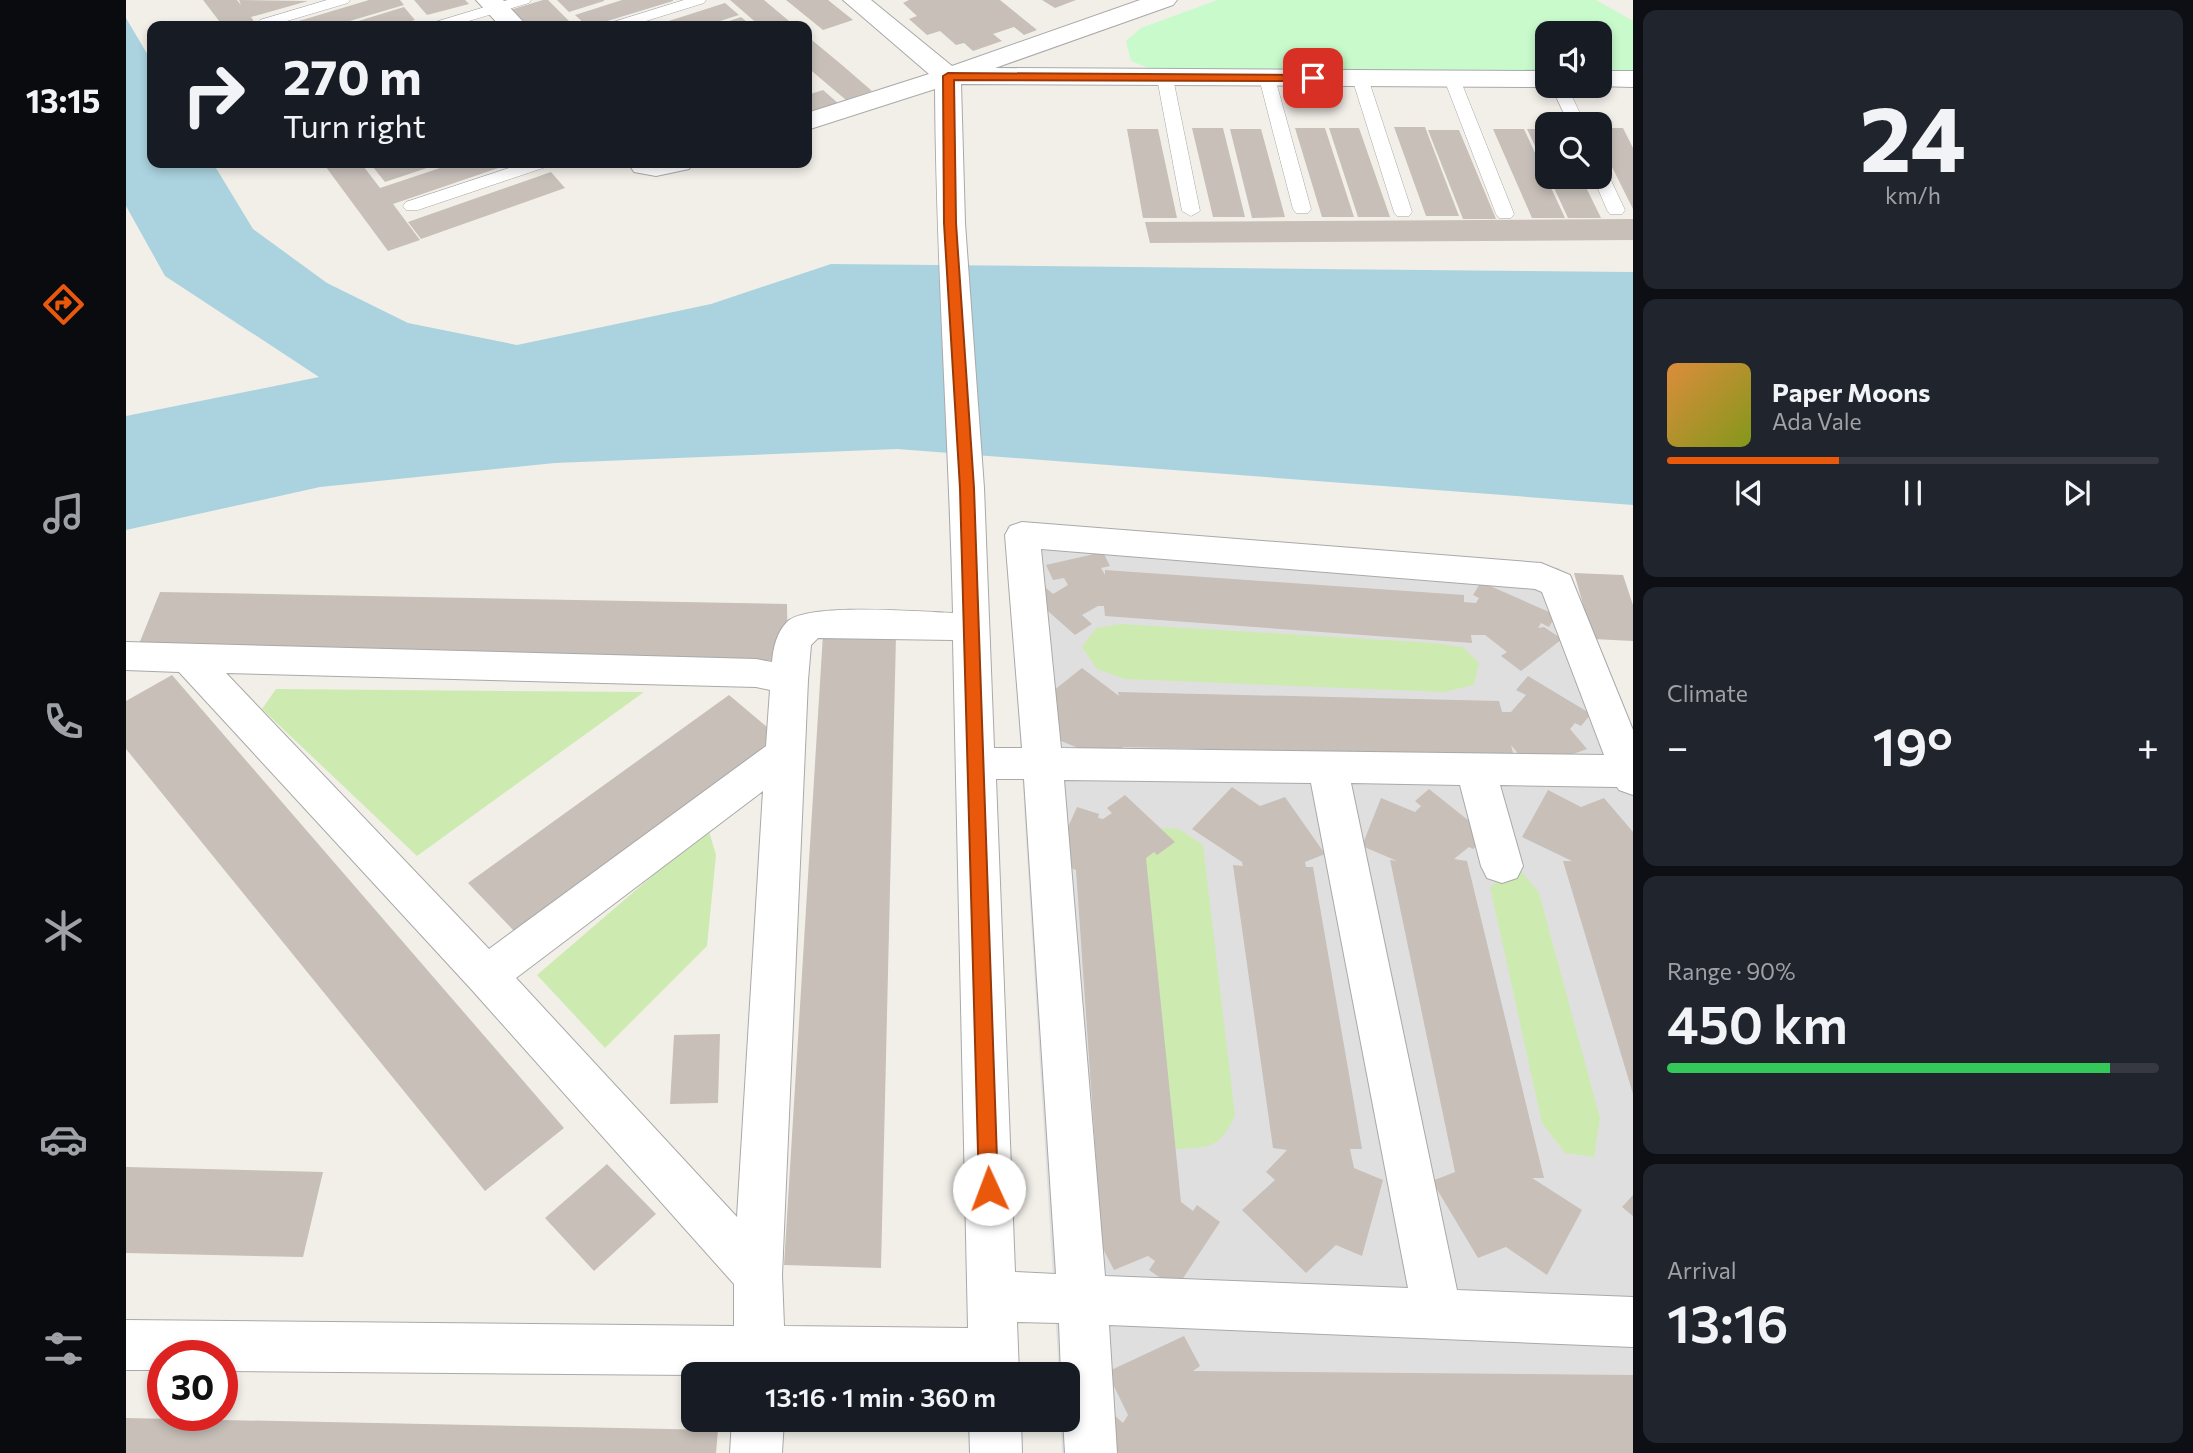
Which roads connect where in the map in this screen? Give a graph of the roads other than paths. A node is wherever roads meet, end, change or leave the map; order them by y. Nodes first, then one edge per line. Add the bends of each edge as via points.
1 (343, 0) edge
2 (524, 0) edge
3 (699, 0) edge
4 (856, 0) edge
5 (1164, 0) edge
6 (500, 11) edge
7 (272, 21) edge
8 (458, 21) edge
9 (631, 21) edge
10 (948, 76) junction
11 (1165, 78) junction
12 (1267, 78) junction
13 (1360, 78) junction
14 (1452, 79) junction
15 (1535, 79) edge
16 (1612, 79) edge
17 (1633, 79) edge
18 (812, 120) edge
19 (525, 168) edge
20 (1607, 189) edge
21 (412, 206) dead end
22 (1301, 209) dead end
23 (1616, 210) dead end
24 (1191, 211) dead end
25 (1403, 212) dead end
26 (1504, 214) dead end
27 (971, 627) junction
28 (126, 656) edge
29 (189, 658) junction
30 (789, 680) junction
31 (783, 755) junction
32 (975, 763) junction
33 (1043, 763) junction
34 (1328, 769) junction
35 (1476, 771) junction
36 (1631, 775) edge
37 (1502, 866) dead end
38 (486, 976) junction
39 (758, 1275) junction
40 (992, 1296) junction
41 (1083, 1298) junction
42 (1438, 1315) junction
43 (1633, 1322) edge
44 (126, 1345) edge
45 (760, 1362) edge
46 (994, 1362) edge
47 (757, 1432) edge
48 (995, 1432) edge
49 (756, 1453) edge
50 (996, 1453) edge
51 (1091, 1453) edge

1 - 7 lane
2 - 6 lane
3 - 9 lane
4 - 10 street
5 - 10 street
6 - 8 lane
10 - 11 street
10 - 18 street
10 - 27 street via 950,223
11 - 12 street
11 - 24 lane
12 - 13 street
12 - 22 lane
13 - 14 street
13 - 25 lane
14 - 15 street
14 - 26 lane
16 - 17 street
19 - 21 lane
20 - 23 lane
27 - 30 street via 803,626 796,634
27 - 32 street
28 - 29 street
29 - 30 street via 755,673
29 - 38 street
30 - 31 street
31 - 38 street
31 - 39 street
32 - 33 street
32 - 40 street
33 - 34 street
33 - 36 street via 1022,535 1541,576 1557,584
33 - 41 street
34 - 35 street
34 - 42 street
35 - 36 street
35 - 37 street
38 - 39 street
39 - 45 street
40 - 41 street
40 - 46 street
41 - 42 street
41 - 51 street
42 - 43 street
44 - 45 street
47 - 49 street
48 - 50 street

